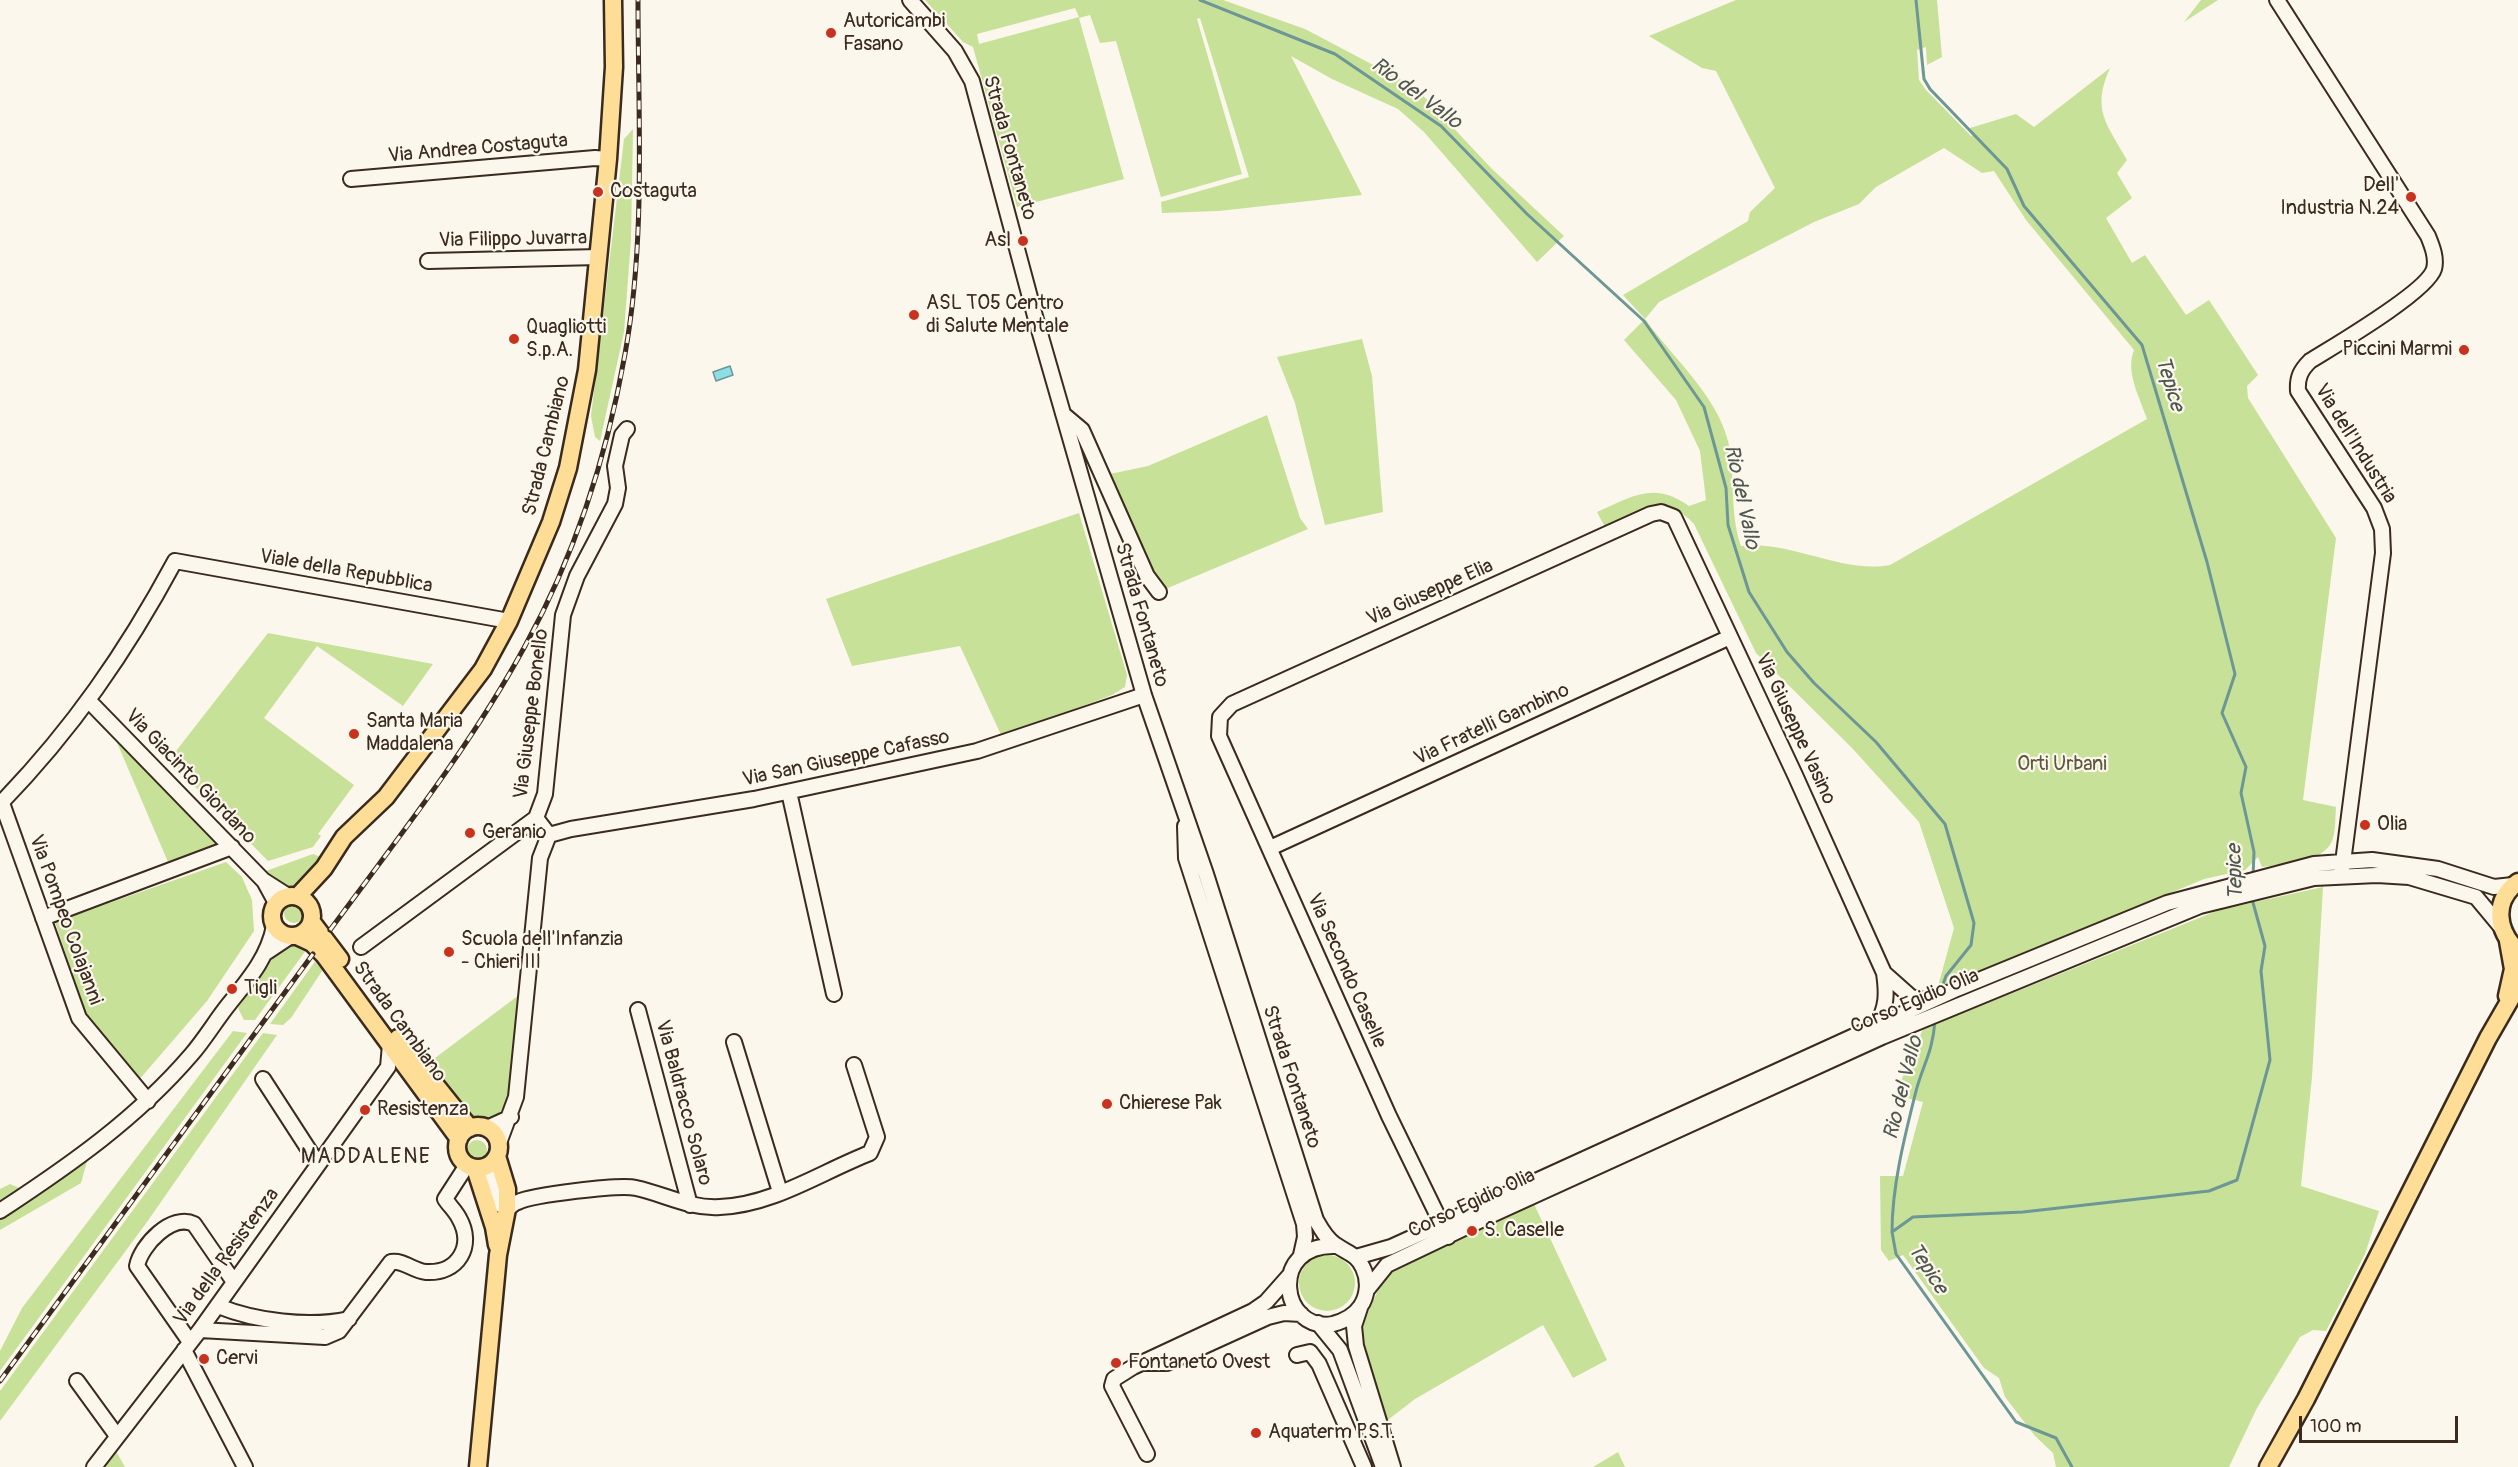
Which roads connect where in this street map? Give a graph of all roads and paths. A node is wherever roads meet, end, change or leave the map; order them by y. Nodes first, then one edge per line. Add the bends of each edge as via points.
1 (614, 0) edge
2 (910, 0) edge
3 (2277, 0) edge
4 (608, 159) junction
5 (351, 179) dead end
6 (599, 257) junction
7 (428, 261) dead end
8 (1063, 414) junction
9 (627, 429) dead end
10 (1661, 512) joint
11 (1159, 592) dead end
12 (509, 621) junction
13 (1730, 637) junction
14 (1144, 695) junction
15 (89, 701) junction
16 (1220, 717) joint
17 (789, 792) junction
18 (1, 804) edge
19 (1185, 812) junction
20 (536, 818) junction
21 (549, 835) junction
22 (232, 848) junction
23 (1270, 848) junction
24 (2342, 868) junction
25 (2516, 884) edge
26 (297, 904) junction
27 (43, 918) junction
28 (274, 926) junction
29 (294, 936) junction
30 (2509, 940) edge
31 (361, 947) dead end
32 (267, 952) junction
33 (1884, 973) junction
34 (2518, 986) edge
35 (834, 994) dead end
36 (1930, 1001) junction
37 (2506, 1003) junction
38 (638, 1010) dead end
39 (1876, 1026) junction
40 (734, 1042) dead end
41 (390, 1045) junction
42 (854, 1065) dead end
43 (388, 1067) junction
44 (411, 1074) junction
45 (263, 1079) dead end
46 (148, 1101) junction
47 (511, 1117) junction
48 (472, 1132) junction
49 (485, 1160) junction
50 (318, 1164) junction
51 (780, 1192) junction
52 (690, 1205) junction
53 (507, 1209) junction
54 (0, 1211) edge
55 (1441, 1223) junction
56 (1448, 1237) junction
57 (1336, 1246) junction
58 (498, 1255) junction
59 (1301, 1256) junction
60 (1356, 1257) junction
61 (1289, 1276) junction
62 (234, 1282) junction
63 (1367, 1290) junction
64 (218, 1306) junction
65 (1361, 1306) junction
66 (1301, 1314) junction
67 (349, 1319) junction
68 (1318, 1323) junction
69 (200, 1330) junction
70 (187, 1346) junction
71 (1297, 1355) dead end
72 (1143, 1362) junction
73 (77, 1381) dead end
74 (117, 1436) junction
75 (1147, 1454) dead end
76 (94, 1467) edge
77 (245, 1467) edge
78 (478, 1467) edge
79 (1364, 1467) edge
80 (1383, 1467) edge
81 (1393, 1467) edge
82 (2268, 1467) edge

1 - 4 main road, Strada Cambiano
2 - 8 street, Strada Fontaneto via 955,51 972,81
3 - 24 street, Via dell'Industria via 2428,236 2434,252 2434,269 2419,289 2310,361 2297,382 2298,391 2374,508 2382,529 2383,553
4 - 5 street, Via Andrea Costaguta
4 - 6 main road, Strada Cambiano
6 - 7 street, Via Filippo Juvarra
6 - 12 main road, Strada Cambiano via 582,405 568,468 551,522
8 - 11 street via 1082,430 1147,576
8 - 14 street, Strada Fontaneto
9 - 20 street, Via Giuseppe Bonello via 617,458 615,504 577,576 563,615 545,794
10 - 13 street, Via Giuseppe Vasino via 1674,517
10 - 16 street, Via Giuseppe Elia via 1232,704
12 - 15 street, Viale della Repubblica via 175,561 132,639
12 - 26 main road, Strada Cambiano via 483,669 411,766 386,797 344,837
13 - 23 street, Via Fratelli Gambino
13 - 33 street, Via Giuseppe Vasino
14 - 17 street, Via San Giuseppe Cafasso via 977,751
14 - 19 street, Strada Fontaneto
15 - 18 street
15 - 22 street, Via Giacinto Giordano
16 - 23 street, Via Secondo Caselle via 1219,736
17 - 21 street, Via San Giuseppe Cafasso
17 - 35 street
18 - 27 street, Via Pompeo Colajanni
19 - 57 street, Strada Fontaneto via 1316,1220
19 - 59 street via 1186,858 1304,1224
20 - 21 street, Via Giuseppe Bonello
20 - 31 street
21 - 47 street via 540,858
22 - 26 street, Via Giacinto Giordano via 263,880
22 - 27 street
23 - 55 street, Via Secondo Caselle
24 - 25 street, Corso Egidio Olia via 2372,860 2404,862 2494,887
24 - 30 street, Corso Egidio Olia via 2409,878 2476,897
24 - 36 street, Corso Egidio Olia via 2314,864 2167,903
24 - 56 street, Corso Egidio Olia via 2190,910 1952,1007
25 - 30 main road via 2501,904
26 - 28 main road via 272,914
26 - 29 main road via 304,933
26 - 48 main road, Strada Cambiano
27 - 46 street, Via Pompeo Colajanni via 79,1018
28 - 29 main road, Strada Cambiano
28 - 32 street
29 - 32 street
29 - 41 main road, Strada Cambiano via 312,943 324,955
30 - 37 main road via 2512,969
32 - 46 street via 201,1043
33 - 36 street, Via Giuseppe Vasino via 1911,997
33 - 39 street, Via Giuseppe Vasino via 1886,1009
34 - 37 main road
36 - 39 street, Corso Egidio Olia
37 - 82 main road
38 - 52 street, Via Baldracco Solaro
39 - 55 street, Corso Egidio Olia
40 - 51 street
41 - 43 street
41 - 44 main road, Strada Cambiano
42 - 51 street via 877,1137 870,1154
43 - 44 street
43 - 50 street, Via della Resistenza
44 - 48 main road, Strada Cambiano
45 - 50 street
46 - 54 street via 86,1154
47 - 48 street
47 - 49 street
48 - 49 main road via 495,1134
48 - 49 main road via 460,1156
49 - 53 main road via 507,1189
49 - 58 main road
49 - 67 street via 445,1200 460,1220 465,1247 458,1262 447,1270 427,1272 399,1260 391,1262
50 - 62 street, Via della Resistenza
51 - 52 street via 720,1208
52 - 53 street via 633,1187 606,1186 519,1201
53 - 58 main road
55 - 56 street, Via Secondo Caselle
55 - 60 street, Corso Egidio Olia
56 - 63 street, Corso Egidio Olia via 1387,1265
57 - 59 street via 1311,1248
57 - 60 street, Strada Fontaneto
58 - 78 main road
59 - 61 street
60 - 63 street via 1363,1267
61 - 66 street via 1290,1297
61 - 72 street via 1255,1310
62 - 64 street, Via della Resistenza
62 - 70 street via 194,1224 186,1220 174,1223 144,1248 137,1266
63 - 65 street
64 - 67 street via 235,1313 279,1320 329,1323
64 - 69 street, Via della Resistenza
65 - 68 street via 1342,1322
65 - 81 street via 1354,1326 1356,1346
66 - 68 street
66 - 72 street via 1268,1317 1167,1363
67 - 69 street via 339,1331 325,1337
68 - 80 street via 1340,1350
69 - 70 street, Via della Resistenza
70 - 74 street, Via della Resistenza
70 - 77 street
71 - 79 street via 1310,1352 1319,1364
72 - 75 street via 1114,1378 1112,1386
73 - 74 street
74 - 76 street, Via della Resistenza

